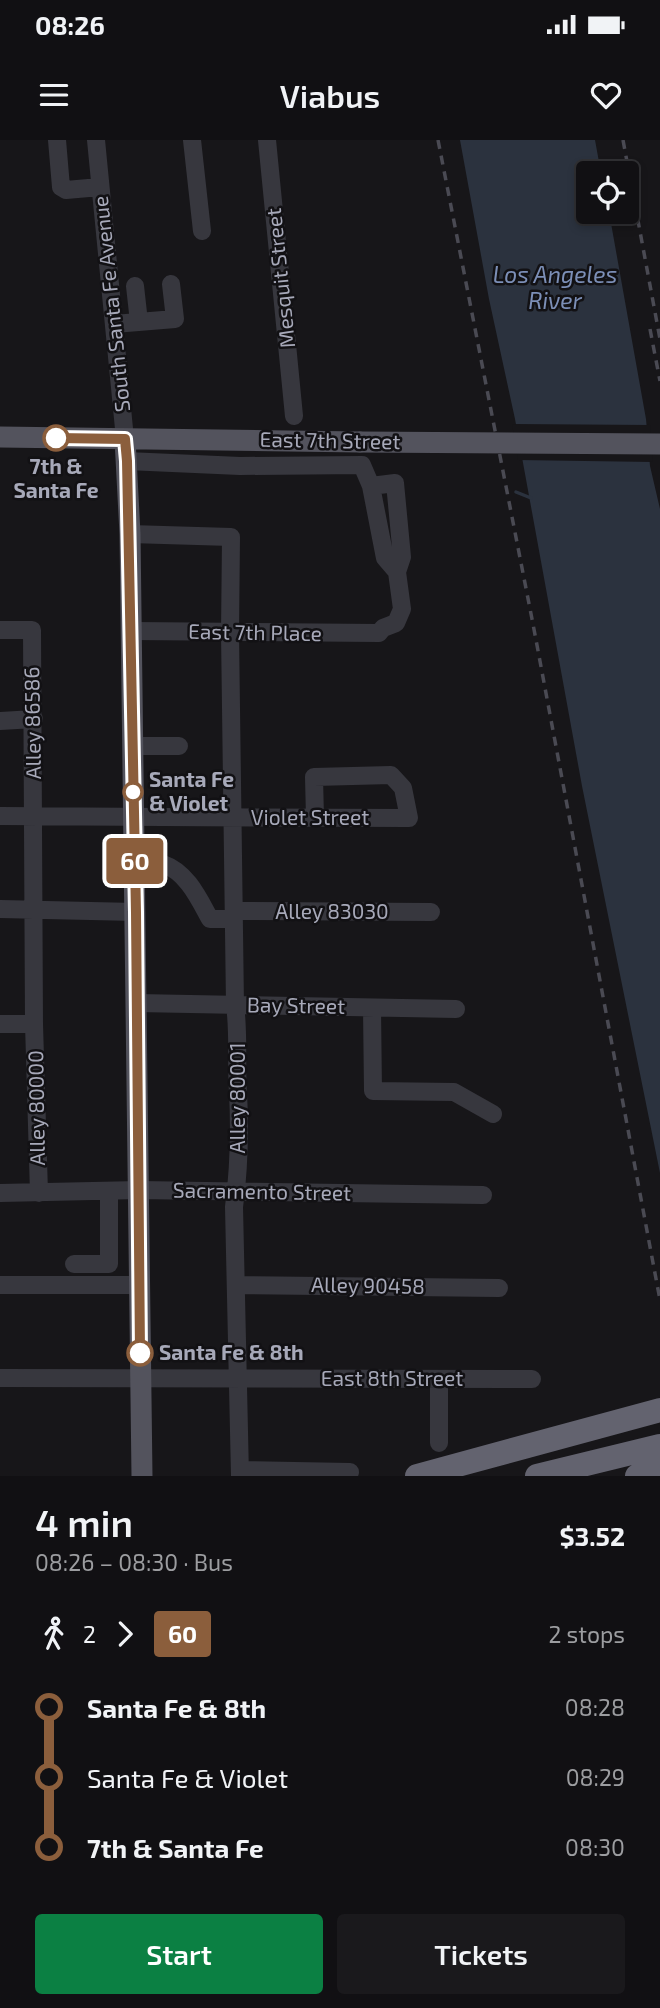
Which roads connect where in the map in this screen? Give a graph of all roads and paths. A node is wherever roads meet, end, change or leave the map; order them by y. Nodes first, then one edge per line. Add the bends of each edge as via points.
1 (57, 140) edge
2 (96, 140) edge
3 (192, 140) edge
4 (267, 140) edge
5 (100, 187) junction
6 (201, 231) dead end
7 (171, 284) dead end
8 (135, 286) dead end
9 (139, 322) junction
10 (114, 324) junction
11 (294, 416) dead end
12 (0, 437) edge
13 (125, 439) junction
14 (660, 444) edge
15 (127, 461) junction
16 (130, 534) junction
17 (0, 630) edge
18 (131, 631) junction
19 (230, 633) junction
20 (34, 719) junction
21 (0, 720) edge
22 (133, 746) junction
23 (179, 746) dead end
24 (0, 816) edge
25 (34, 816) junction
26 (134, 817) junction
27 (232, 818) junction
28 (315, 818) junction
29 (135, 860) junction
30 (0, 909) edge
31 (34, 910) junction
32 (136, 912) junction
33 (431, 912) dead end
34 (234, 915) junction
35 (137, 1003) junction
36 (235, 1004) junction
37 (372, 1008) junction
38 (456, 1009) dead end
39 (0, 1024) edge
40 (34, 1024) junction
41 (493, 1114) dead end
42 (139, 1190) junction
43 (109, 1191) junction
44 (236, 1192) junction
45 (0, 1193) edge
46 (39, 1193) junction
47 (483, 1195) dead end
48 (74, 1264) dead end
49 (0, 1285) edge
50 (140, 1285) junction
51 (237, 1285) junction
52 (499, 1288) dead end
53 (140, 1377) junction
54 (0, 1378) edge
55 (238, 1378) junction
56 (439, 1379) junction
57 (532, 1379) dead end
58 (660, 1411) edge
59 (439, 1443) dead end
60 (660, 1446) edge
61 (660, 1471) edge
62 (351, 1472) dead end
63 (240, 1473) edge
64 (142, 1476) edge
65 (417, 1476) edge
66 (537, 1476) edge
67 (637, 1476) edge

1 - 5 street via 61,187
2 - 5 street, South Santa Fe Avenue
3 - 6 street
4 - 11 street, Mesquit Street
5 - 10 street, South Santa Fe Avenue
7 - 9 street via 175,319
8 - 9 street
9 - 10 street
10 - 13 street, South Santa Fe Avenue
12 - 13 main road, East 7th Street
13 - 14 main road, East 7th Street, bridge
13 - 15 main road, South Santa Fe Avenue
15 - 16 main road, South Santa Fe Avenue
15 - 19 street, East 7th Place via 362,465 371,486 395,483 402,556 397,572 402,609 396,623 379,634
16 - 18 main road, South Santa Fe Avenue
16 - 19 street, Alley 80001 via 231,537
17 - 20 street, Alley 86586 via 32,630
18 - 19 street, East 7th Place
18 - 22 main road, South Santa Fe Avenue
19 - 27 street, Alley 80001
20 - 21 street
20 - 25 street, Alley 86586
22 - 23 street
22 - 26 main road, South Santa Fe Avenue
24 - 25 street, Violet Street
25 - 26 street, Violet Street
25 - 31 street, Alley 86586
26 - 27 street, Violet Street
26 - 29 main road, South Santa Fe Avenue
27 - 28 street, Violet Street
27 - 34 street, Alley 80001
28 - 28 street, Violet Street via 409,818 403,788 391,775 314,777
29 - 32 main road, South Santa Fe Avenue
29 - 34 street, Alley 83030 via 163,864 178,873 210,919
30 - 31 street
31 - 32 street
31 - 40 street, Alley 80000
32 - 35 main road, South Santa Fe Avenue
33 - 34 street, Alley 83030
34 - 36 street, Alley 80001
35 - 36 street, Bay Street
35 - 42 main road, South Santa Fe Avenue
36 - 37 street, Bay Street
36 - 44 street, Alley 80001 via 241,1110
37 - 38 street, Bay Street
37 - 41 street via 373,1091 454,1092
39 - 40 street
40 - 46 street, Alley 80000
42 - 43 street, Sacramento Street
42 - 44 street, Sacramento Street
42 - 50 main road, South Santa Fe Avenue
43 - 46 street, Sacramento Street
43 - 48 street via 109,1264
44 - 47 street, Sacramento Street
44 - 51 street, Alley 80001
45 - 46 street, Sacramento Street
49 - 50 street
50 - 53 main road, South Santa Fe Avenue
51 - 52 street, Alley 90458
51 - 55 street, Alley 80001
53 - 54 street, East 8th Street
53 - 55 street, East 8th Street
53 - 64 main road, South Santa Fe Avenue
55 - 56 street, East 8th Street
55 - 63 street, Alley 80001
56 - 57 street, East 8th Street
56 - 59 street
58 - 65 highway
60 - 66 highway
61 - 67 highway
62 - 63 street

